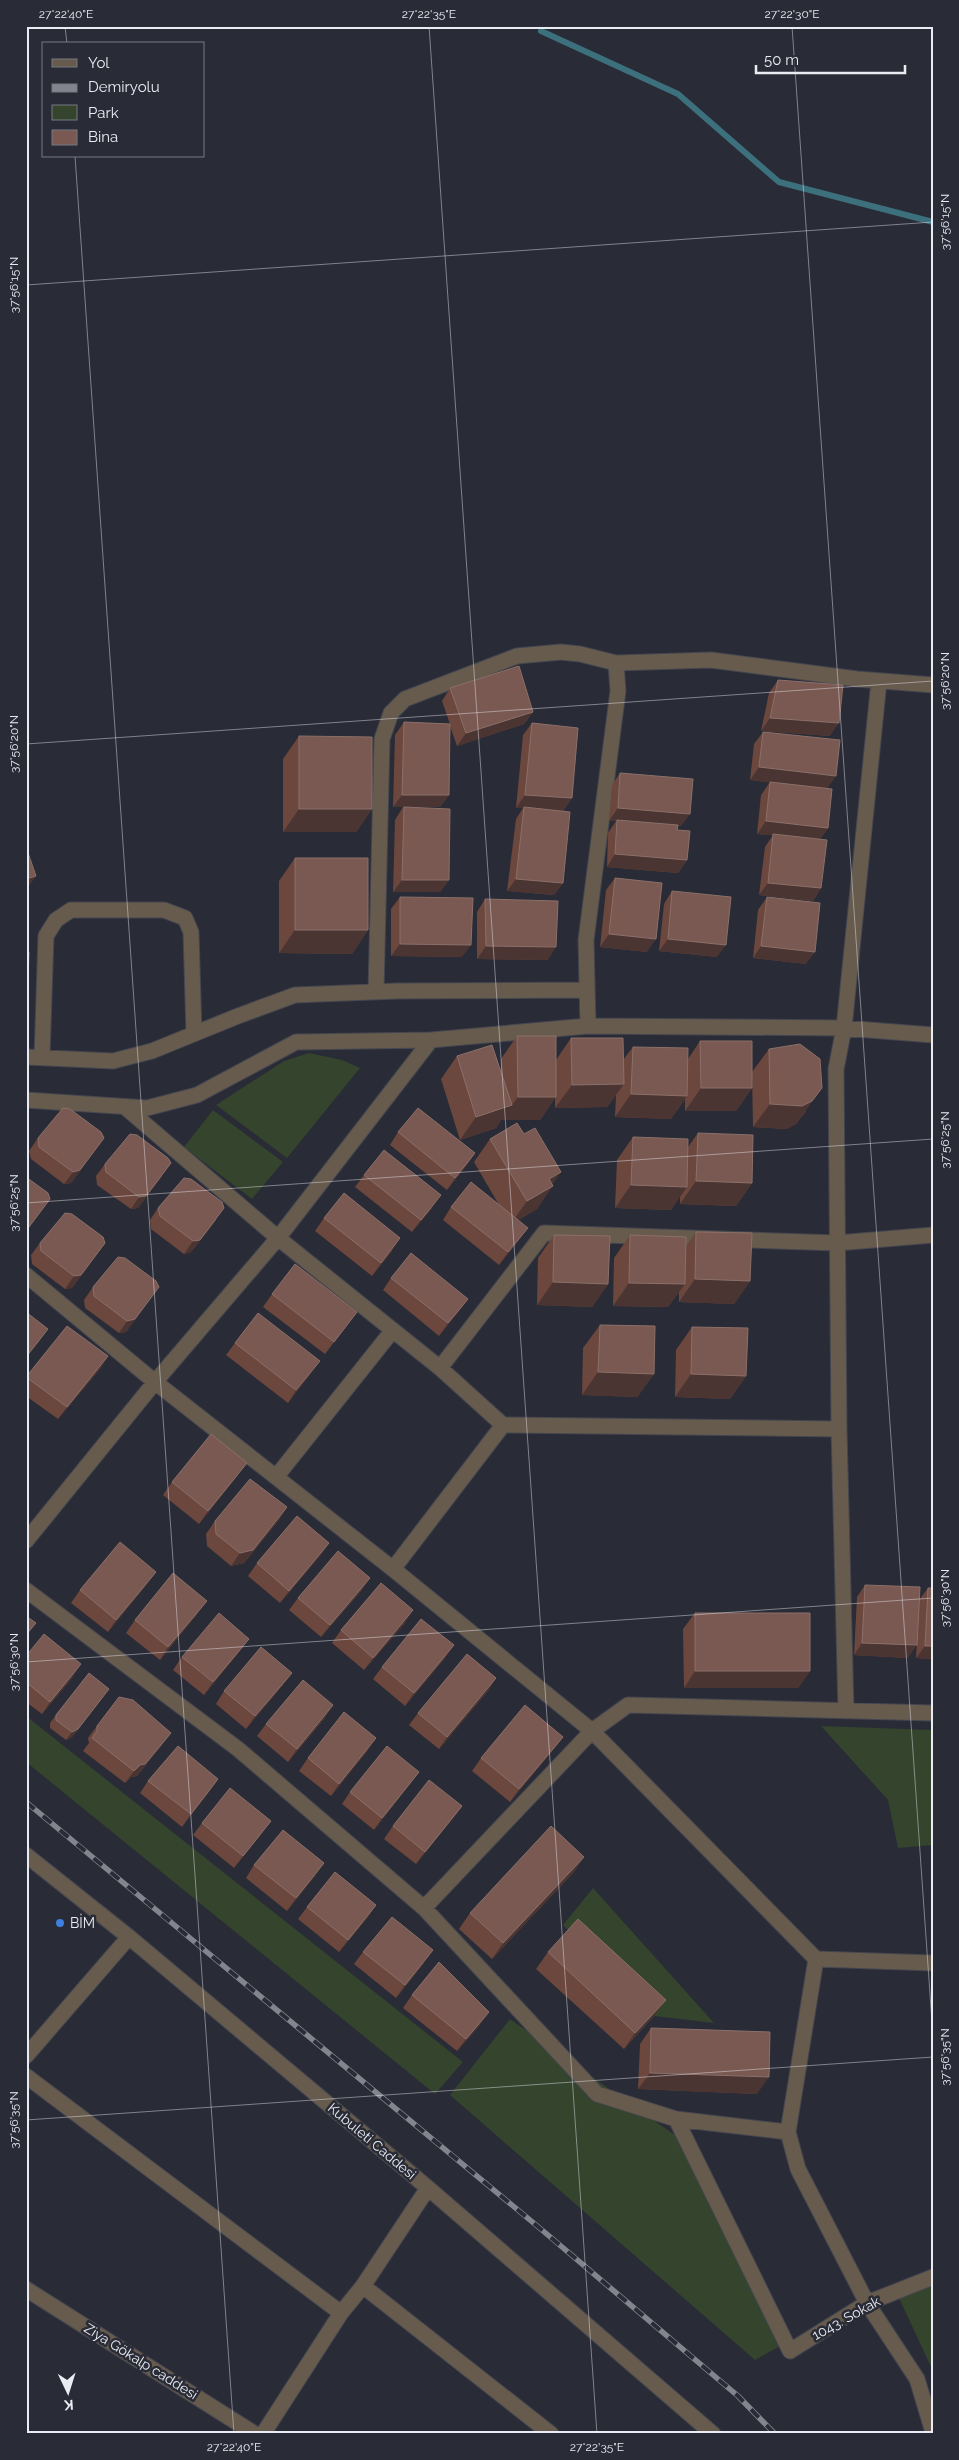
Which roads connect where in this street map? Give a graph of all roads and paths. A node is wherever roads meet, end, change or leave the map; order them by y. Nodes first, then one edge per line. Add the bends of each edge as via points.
1 (616, 662) junction
2 (879, 682) junction
3 (933, 686) edge
4 (587, 990) junction
5 (376, 992) junction
6 (588, 1026) junction
7 (844, 1028) junction
8 (194, 1034) junction
9 (933, 1035) edge
10 (431, 1040) junction
11 (26, 1057) edge
12 (42, 1057) junction
13 (26, 1100) edge
14 (125, 1107) junction
15 (933, 1235) edge
16 (278, 1238) junction
17 (837, 1243) junction
18 (26, 1275) edge
19 (393, 1330) junction
20 (440, 1368) junction
21 (155, 1382) junction
22 (503, 1425) junction
23 (839, 1430) junction
24 (276, 1477) junction
25 (26, 1542) edge
26 (393, 1569) junction
27 (26, 1590) edge
28 (846, 1711) junction
29 (933, 1713) edge
30 (592, 1731) junction
31 (26, 1855) edge
32 (424, 1908) junction
33 (129, 1937) junction
34 (816, 1959) junction
35 (933, 1963) edge
36 (26, 2056) edge
37 (26, 2076) edge
38 (676, 2119) junction
39 (788, 2132) junction
40 (428, 2188) junction
41 (933, 2277) edge
42 (363, 2286) junction
43 (26, 2289) edge
44 (867, 2303) junction
45 (341, 2313) junction
46 (707, 2432) edge
47 (933, 2432) edge
48 (255, 2434) edge
49 (263, 2434) edge
50 (551, 2434) edge

1 - 2 street via 711,660
1 - 4 street via 618,691 586,940
1 - 5 street via 562,652 517,656 405,699 392,713 382,739
2 - 3 street
2 - 7 street
4 - 5 street
4 - 6 street
5 - 8 street via 295,996
6 - 7 street
6 - 10 street
7 - 9 street
7 - 17 street via 836,1069
8 - 12 street via 152,1051 113,1061
8 - 12 street via 192,932 185,918 164,910 71,910 56,920 46,936
10 - 14 street via 296,1042 197,1095 147,1108
10 - 16 street
11 - 12 street
13 - 14 street
14 - 16 street
15 - 17 street
16 - 19 street
16 - 21 street
17 - 20 street via 544,1233
17 - 23 street
18 - 21 street
19 - 20 street
19 - 24 street
20 - 22 street
21 - 24 street
21 - 25 street
22 - 23 street
22 - 26 street
23 - 28 street
24 - 26 street
26 - 30 street
27 - 32 street via 238,1749
28 - 29 street
28 - 30 street via 628,1706
30 - 32 street
30 - 34 street
31 - 33 street, Kubuleti Caddesi
32 - 38 street via 597,2094
33 - 36 street
33 - 40 street, Kubuleti Caddesi
34 - 35 street
34 - 39 street
37 - 45 street
38 - 39 street
38 - 44 street, 1043. Sokak via 790,2351
39 - 44 street via 798,2169
40 - 42 street
40 - 46 street, Kubuleti Caddesi
41 - 44 street, 1043. Sokak
42 - 45 street
42 - 50 street
43 - 48 street, Ziya Gökalp caddesi
44 - 47 street via 917,2379
45 - 49 street

